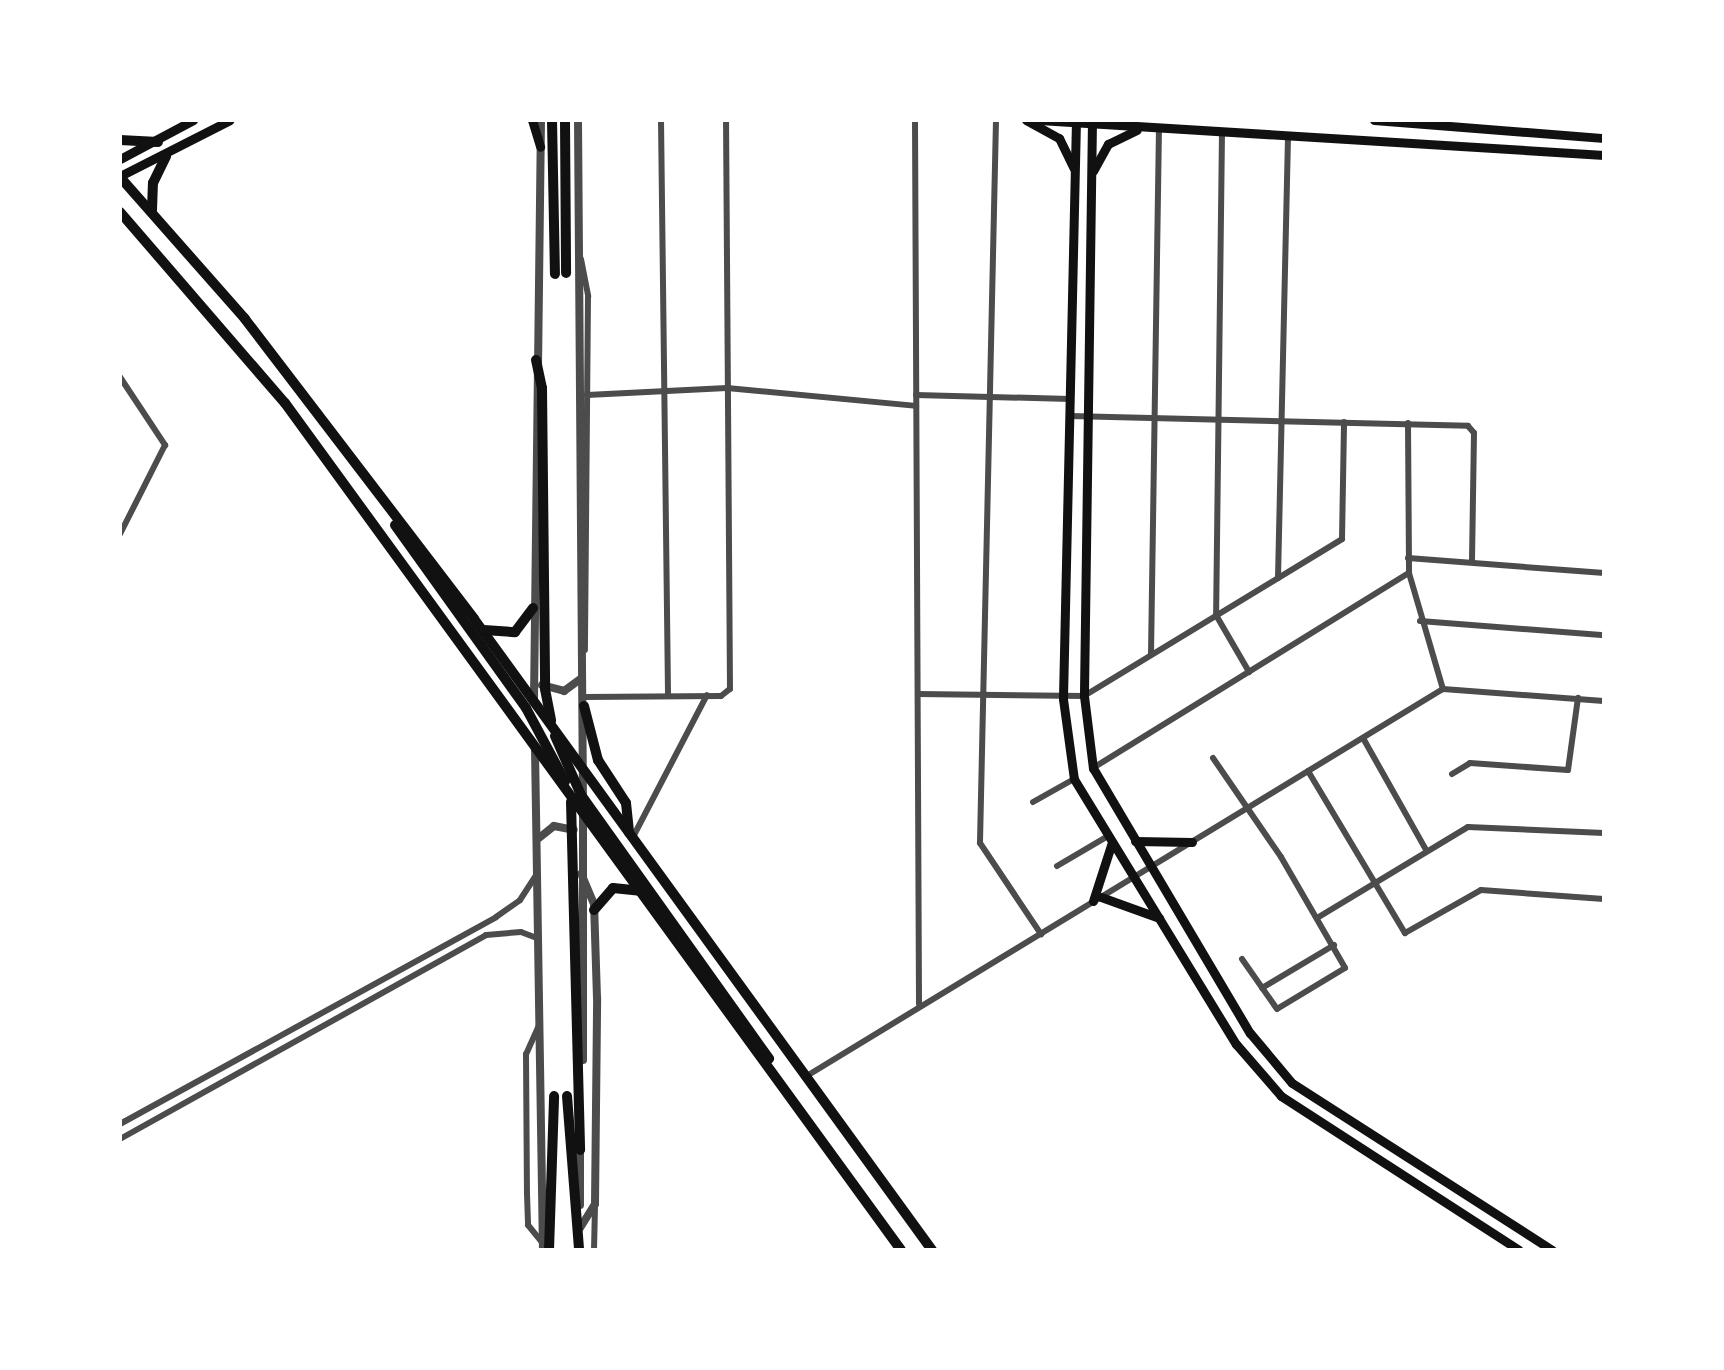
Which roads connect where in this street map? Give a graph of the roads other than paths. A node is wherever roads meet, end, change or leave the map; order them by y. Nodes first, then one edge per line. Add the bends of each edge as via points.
1 (192, 120) edge
2 (230, 120) edge
3 (564, 120) edge
4 (578, 120) edge
5 (660, 120) edge
6 (726, 120) edge
7 (915, 120) edge
8 (996, 120) edge
9 (1026, 120) edge
10 (1040, 120) edge
11 (1374, 120) edge
12 (543, 121) edge
13 (1076, 121) edge
14 (1092, 122) edge
15 (1155, 127) junction
16 (1222, 132) junction
17 (1288, 136) junction
18 (1604, 138) edge
19 (120, 140) edge
20 (158, 142) junction
21 (540, 147) joint
22 (580, 150) junction
23 (1604, 154) edge
24 (166, 156) junction
25 (120, 159) edge
26 (1076, 172) junction
27 (1092, 174) junction
28 (120, 177) edge
29 (152, 211) junction
30 (120, 212) edge
31 (120, 221) edge
32 (141, 234) junction
33 (577, 248) junction
34 (536, 360) junction
35 (120, 377) edge
36 (727, 388) junction
37 (664, 390) junction
38 (588, 395) junction
39 (916, 395) junction
40 (990, 396) junction
41 (1072, 400) junction
42 (916, 406) junction
43 (1070, 416) junction
44 (1088, 417) junction
45 (1155, 418) junction
46 (1218, 420) junction
47 (1280, 421) junction
48 (1344, 422) junction
49 (1408, 423) junction
50 (364, 474) junction
51 (120, 509) edge
52 (128, 520) junction
53 (120, 534) edge
54 (1408, 558) junction
55 (1472, 561) junction
56 (1409, 573) junction
57 (1604, 574) edge
58 (1278, 578) junction
59 (533, 608) junction
60 (1216, 614) junction
61 (1420, 621) junction
62 (479, 626) junction
63 (1604, 635) edge
64 (1150, 654) junction
65 (1249, 672) junction
66 (534, 673) junction
67 (582, 674) junction
68 (1443, 688) junction
69 (918, 694) junction
70 (706, 695) junction
71 (668, 696) junction
72 (985, 696) junction
73 (1084, 696) junction
74 (1578, 698) junction
75 (1063, 699) junction
76 (1604, 701) edge
77 (584, 702) junction
78 (534, 703) junction
79 (1363, 737) junction
80 (535, 747) junction
81 (1212, 758) dead end
82 (582, 766) junction
83 (1093, 768) junction
84 (1308, 771) junction
85 (1452, 774) dead end
86 (1074, 779) junction
87 (1033, 802) dead end
88 (1248, 807) junction
89 (583, 814) junction
90 (1604, 833) edge
91 (630, 836) junction
92 (539, 839) junction
93 (1110, 839) junction
94 (582, 841) junction
95 (1135, 841) junction
96 (1192, 842) junction
97 (1426, 850) junction
98 (1057, 866) dead end
99 (1151, 866) junction
100 (540, 868) junction
101 (582, 874) junction
102 (1134, 876) junction
103 (1374, 883) junction
104 (642, 893) junction
105 (1097, 899) junction
106 (1604, 899) edge
107 (594, 910) junction
108 (1317, 918) junction
109 (1161, 919) junction
110 (1041, 934) junction
111 (540, 940) junction
112 (1334, 946) junction
113 (1242, 959) dead end
114 (1262, 988) junction
115 (918, 1004) junction
116 (540, 1022) junction
117 (256, 1050) junction
118 (264, 1062) junction
119 (770, 1070) junction
120 (804, 1078) junction
121 (554, 1096) dead end
122 (572, 1096) junction
123 (120, 1124) edge
124 (120, 1139) edge
125 (580, 1150) junction
126 (595, 1204) junction
127 (579, 1239) edge
128 (545, 1247) edge
129 (594, 1250) edge
130 (901, 1250) edge
131 (932, 1250) edge
132 (1518, 1250) edge
133 (1552, 1250) edge

1 - 20 main road
2 - 24 main road
3 - 12 main road via 561,274
3 - 22 street
4 - 22 street
5 - 37 street
6 - 36 street
7 - 39 street
8 - 40 street
9 - 26 main road via 1059,138
10 - 13 main road
11 - 18 main road
12 - 21 main road
13 - 14 main road
13 - 26 main road
14 - 15 main road
14 - 27 main road
15 - 16 main road
15 - 27 main road via 1116,137
15 - 45 street
16 - 17 main road
16 - 46 street
17 - 23 main road
17 - 47 street
19 - 20 main road
20 - 25 main road
21 - 34 street
22 - 33 street
24 - 28 main road
24 - 29 main road via 153,183
26 - 41 main road
27 - 44 main road
28 - 29 main road
29 - 50 main road
30 - 32 main road
31 - 32 main road
32 - 80 main road via 285,403
33 - 38 street via 587,284
33 - 67 street
34 - 59 street
34 - 119 main road via 545,689 558,744 582,794 768,1056
35 - 52 street via 165,445
36 - 37 street
36 - 42 street
36 - 70 street via 730,688
37 - 38 street
37 - 71 street
38 - 67 street via 588,632
39 - 40 street
39 - 42 street
40 - 41 street
40 - 72 street
41 - 43 main road
42 - 69 street
43 - 44 street
43 - 75 main road
44 - 45 street
44 - 73 main road
45 - 46 street
45 - 64 street
46 - 47 street
46 - 60 street
47 - 48 street
47 - 58 street
48 - 49 street
48 - 58 street via 1342,539
49 - 54 street
49 - 55 street via 1472,428
50 - 62 main road
50 - 122 main road via 526,708 570,797
51 - 52 street
52 - 53 street
54 - 55 street
54 - 56 street
55 - 57 street
56 - 61 street
56 - 65 street
58 - 60 street
59 - 62 main road via 515,632 496,635
59 - 66 street
60 - 64 street
60 - 65 street
61 - 63 street
61 - 68 street
62 - 78 main road
64 - 73 street
65 - 83 street
66 - 67 street via 558,692
66 - 78 street
67 - 77 street
68 - 74 street
68 - 79 street
69 - 72 street
69 - 115 street
70 - 71 street
70 - 91 street
71 - 77 street
72 - 75 street
72 - 110 street via 980,844
73 - 75 street
73 - 83 main road
74 - 76 street
74 - 85 street via 1568,770 1470,763
75 - 86 main road
77 - 82 street
77 - 91 main road via 598,760 626,803
78 - 80 street
78 - 82 main road
79 - 84 street
79 - 97 street
80 - 89 main road
80 - 92 street
81 - 88 street
82 - 89 street
82 - 91 main road
83 - 95 main road
84 - 88 street
84 - 103 street
86 - 87 street
86 - 93 main road
88 - 96 street
88 - 108 street
89 - 94 street
89 - 104 main road
90 - 97 street via 1468,827
91 - 120 main road
92 - 94 street via 564,825
92 - 100 street
93 - 98 street
93 - 102 main road
93 - 105 main road
94 - 101 street
95 - 96 main road
95 - 99 main road
96 - 99 street
97 - 103 street
99 - 102 street
99 - 133 main road via 1250,1033 1292,1084
100 - 111 street
100 - 117 street via 520,900 496,917
101 - 107 street
101 - 125 street
102 - 105 street
102 - 109 main road
103 - 106 street via 1405,933 1481,890
103 - 108 street
104 - 107 main road via 613,888
104 - 119 main road
105 - 109 main road
105 - 110 street
107 - 126 street
108 - 112 street
109 - 132 main road via 1236,1044 1280,1096
110 - 115 street
111 - 116 street
111 - 118 street via 521,932 486,935
112 - 114 street
112 - 114 street via 1345,968 1282,1008
113 - 114 street
115 - 120 street
116 - 128 street
116 - 128 street via 526,1054 528,1225
117 - 118 street
117 - 123 street
118 - 124 street
119 - 130 main road
120 - 131 main road
121 - 128 main road
122 - 125 main road
122 - 127 main road
125 - 127 street
126 - 127 street
126 - 129 street

